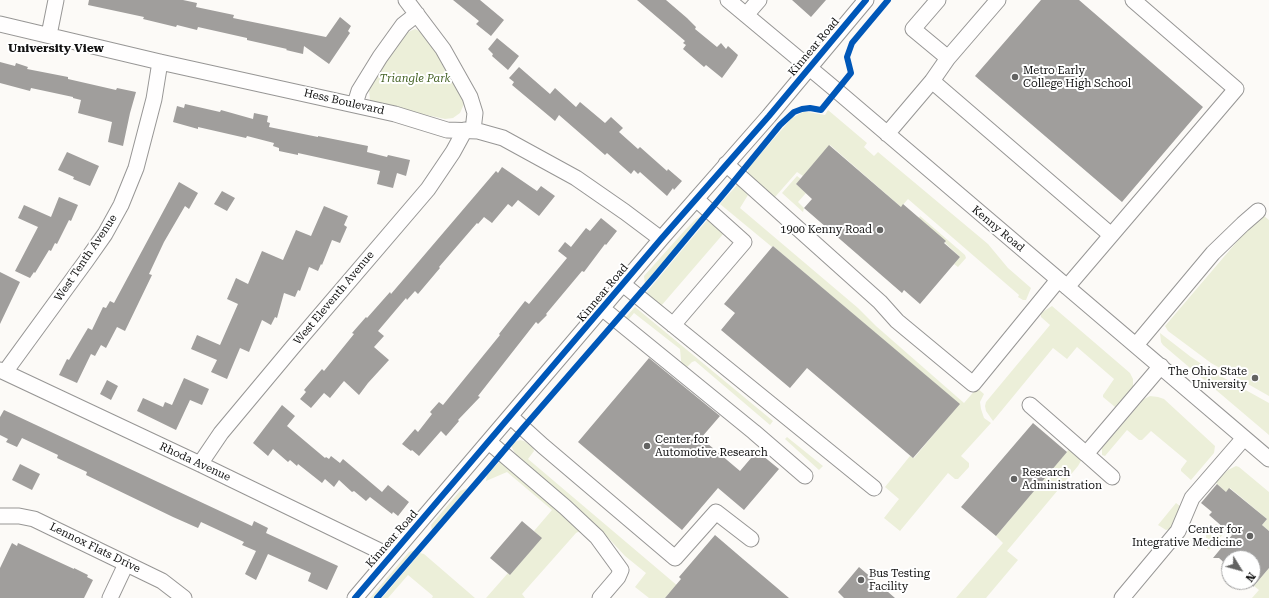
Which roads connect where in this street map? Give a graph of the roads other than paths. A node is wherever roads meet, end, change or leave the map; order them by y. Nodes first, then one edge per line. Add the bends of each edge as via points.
1 (56, 0) edge
2 (406, 0) edge
3 (728, 0) edge
4 (759, 0) edge
5 (866, 0) edge
6 (938, 0) edge
7 (998, 0) edge
8 (1133, 0) edge
9 (417, 14) junction
10 (746, 15) junction
11 (0, 24) edge
12 (49, 35) junction
13 (948, 58) junction
14 (160, 62) junction
15 (810, 68) junction
16 (932, 81) junction
17 (355, 104) junction
18 (469, 130) junction
19 (887, 134) junction
20 (726, 164) junction
21 (696, 199) junction
22 (1258, 211) dead end
23 (1111, 236) junction
24 (661, 239) junction
25 (1062, 284) junction
26 (624, 285) junction
27 (603, 309) junction
28 (673, 325) junction
29 (1136, 345) junction
30 (1161, 366) junction
31 (3, 371) edge
32 (1030, 405) dead end
33 (511, 417) junction
34 (1244, 438) junction
35 (489, 442) junction
36 (1086, 454) junction
37 (1269, 459) edge
38 (200, 464) junction
39 (805, 476) dead end
40 (1112, 477) dead end
41 (874, 488) dead end
42 (0, 516) edge
43 (750, 539) dead end
44 (390, 556) junction
45 (126, 564) junction
46 (110, 598) edge
47 (184, 598) edge
48 (355, 598) edge
49 (600, 598) edge
50 (1122, 598) edge

1 - 12 street
2 - 9 street
3 - 10 street, Kenny Road
4 - 10 street
5 - 15 street, Kinnear Road
6 - 13 street via 913,29
7 - 13 street
8 - 23 street via 1236,89
9 - 17 street via 403,26 380,57 359,91
9 - 18 street via 443,49 470,97 475,113
10 - 15 street, Kenny Road
11 - 12 street, Hess Boulevard
12 - 14 street, Hess Boulevard
13 - 16 street
14 - 17 street, Hess Boulevard
14 - 31 street, West Tenth Avenue via 154,99 136,168 121,205 86,261
15 - 19 street, Kenny Road
15 - 20 street, Kinnear Road
16 - 19 street
16 - 23 street
17 - 18 street, Hess Boulevard via 447,130
18 - 24 street, Hess Boulevard via 503,138 557,167
18 - 38 street, West Eleventh Avenue via 428,189 226,427
19 - 25 street, Kenny Road
20 - 21 street, Kinnear Road
20 - 25 street via 880,302 897,321 973,384
21 - 24 street, Kinnear Road
21 - 28 street via 744,242
22 - 29 street via 1213,252
23 - 25 street
24 - 26 street, Kinnear Road
25 - 29 street, Kenny Road
26 - 27 street, Kinnear Road
26 - 28 street
27 - 33 street, Kinnear Road
27 - 39 street
28 - 41 street
29 - 30 street, Kenny Road
30 - 34 street, Kenny Road
30 - 36 street
31 - 38 street, Rhoda Avenue
32 - 36 street
33 - 35 street, Kinnear Road
33 - 43 street via 675,558 716,512
34 - 37 street, Kenny Road
34 - 50 street via 1192,498 1178,531
35 - 44 street, Kinnear Road
35 - 49 street via 597,537 621,570
36 - 40 street
38 - 44 street, Rhoda Avenue
42 - 45 street, Lennox Flats Drive via 34,519
44 - 48 street, Kinnear Road
45 - 46 street
45 - 47 street, Lennox Flats Drive via 168,585

